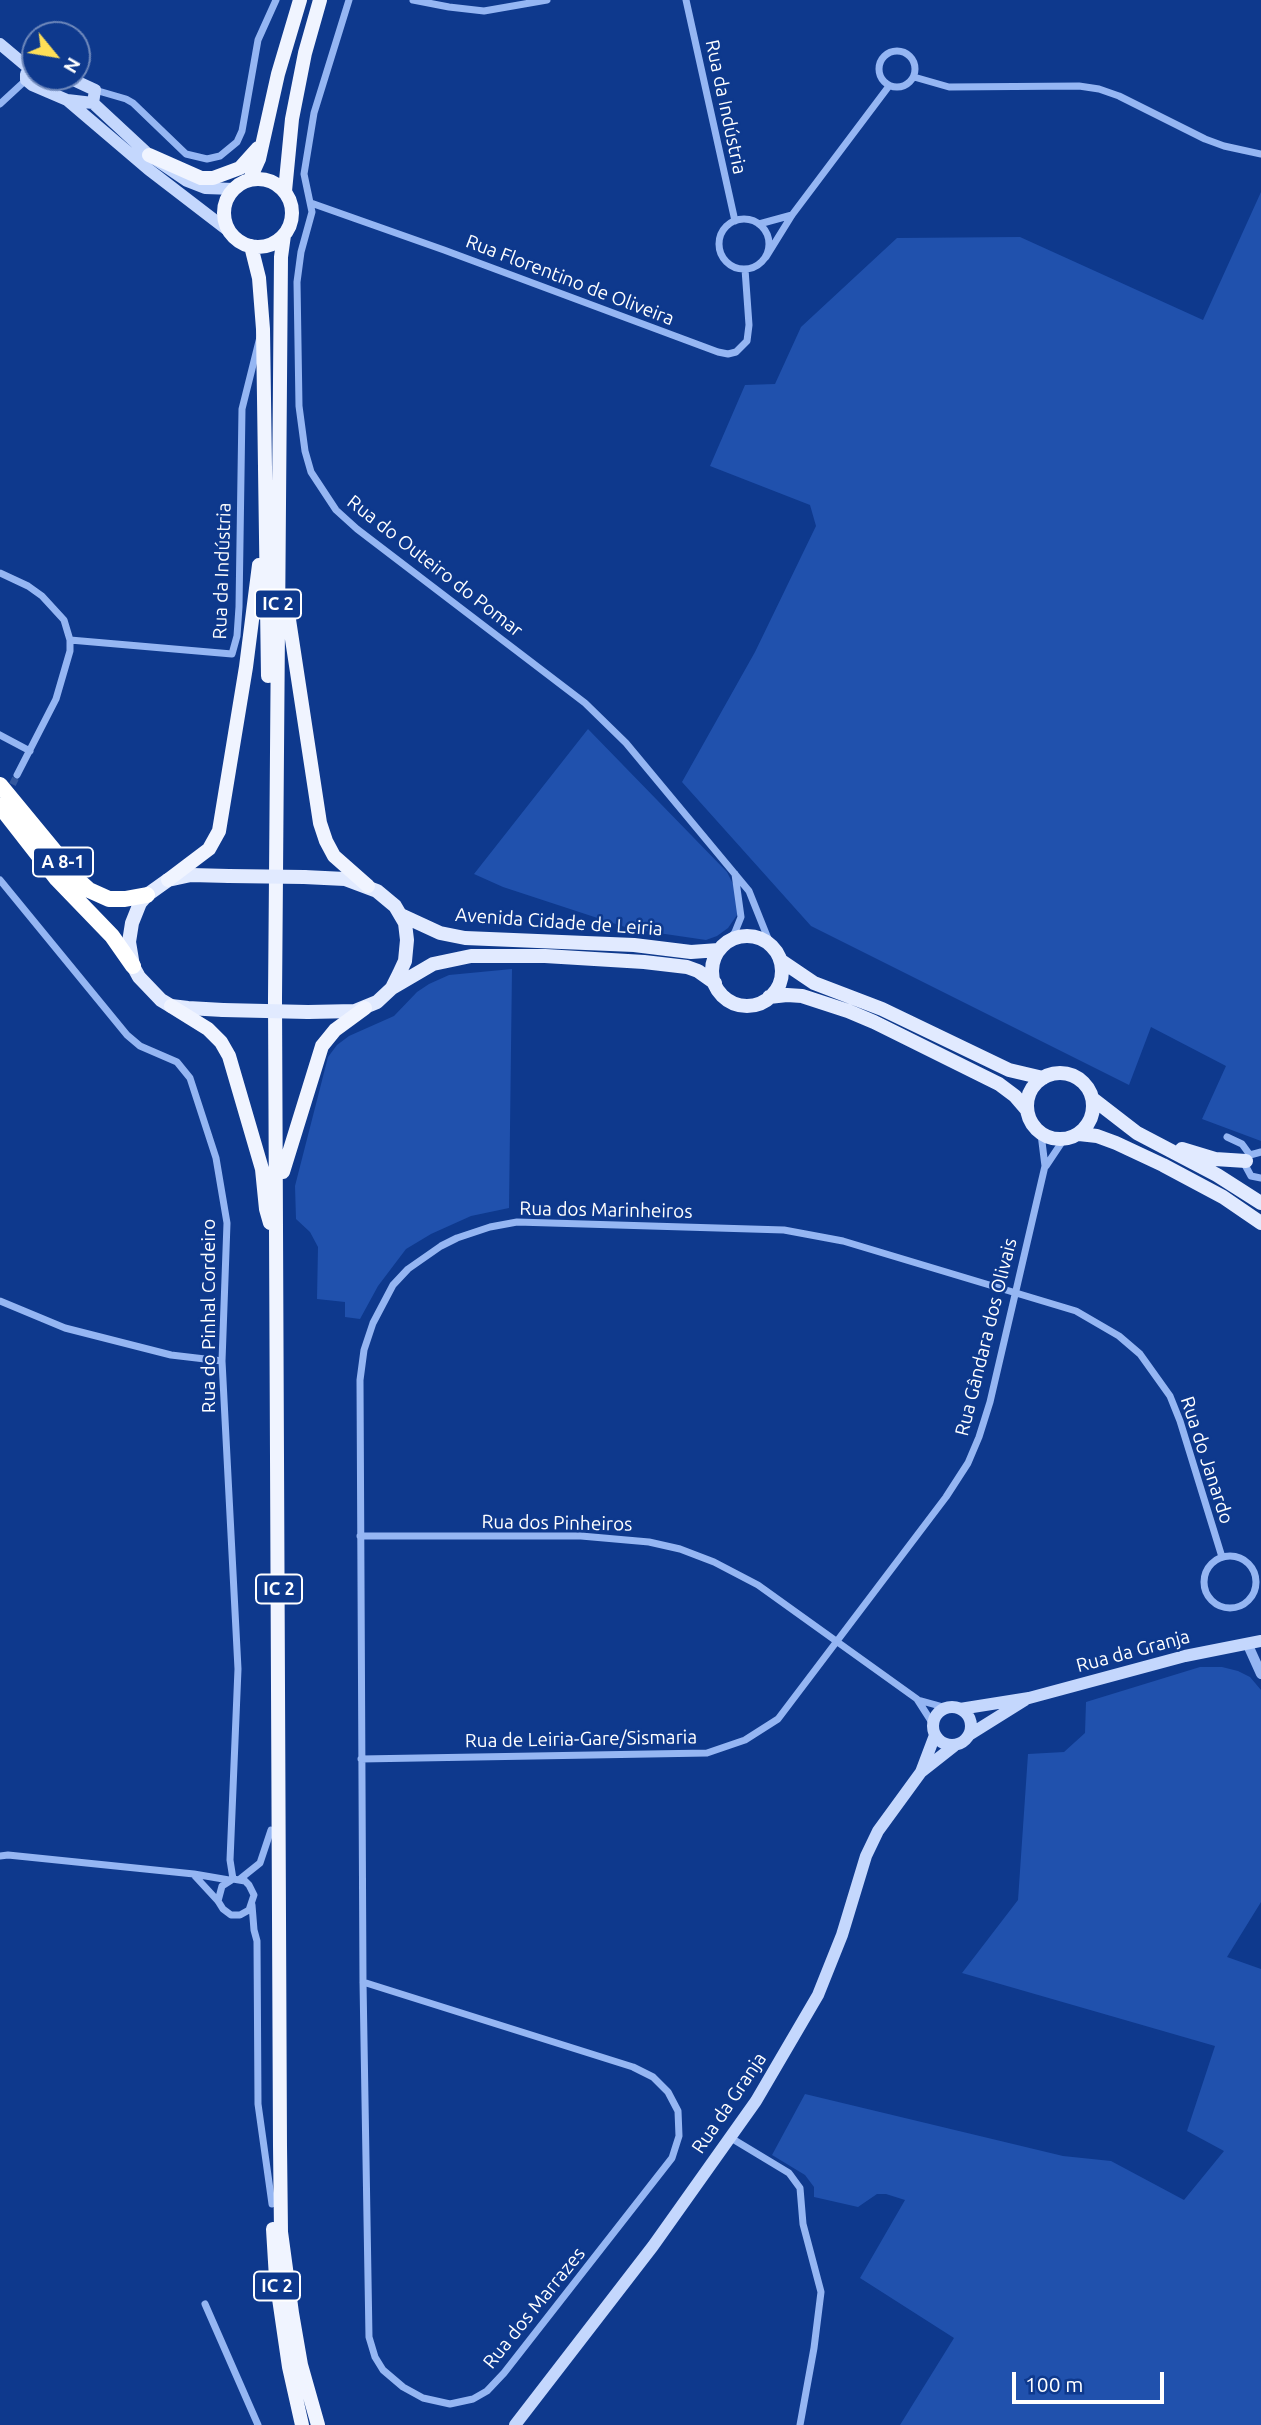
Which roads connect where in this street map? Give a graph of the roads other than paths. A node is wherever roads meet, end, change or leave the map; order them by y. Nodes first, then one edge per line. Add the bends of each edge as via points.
1 (276, 0) edge
2 (300, 0) edge
3 (320, 0) edge
4 (349, 0) edge
5 (413, 0) edge
6 (547, 0) edge
7 (686, 0) edge
8 (0, 44) edge
9 (21, 64) edge
10 (914, 76) junction
11 (21, 83) edge
12 (889, 86) junction
13 (46, 91) edge
14 (86, 91) edge
15 (94, 97) junction
16 (67, 100) junction
17 (0, 104) edge
18 (263, 141) junction
19 (1261, 153) edge
20 (149, 155) junction
21 (250, 179) junction
22 (234, 189) junction
23 (285, 191) junction
24 (311, 203) junction
25 (792, 215) junction
26 (734, 221) junction
27 (759, 224) junction
28 (230, 232) junction
29 (284, 235) junction
30 (251, 246) junction
31 (766, 257) junction
32 (745, 269) junction
33 (263, 329) junction
34 (280, 454) junction
35 (265, 511) junction
36 (0, 573) edge
37 (70, 640) junction
38 (0, 735) edge
39 (30, 751) junction
40 (17, 775) tunnel mouth
41 (0, 785) edge
42 (0, 806) edge
43 (735, 874) junction
44 (0, 880) edge
45 (168, 880) junction
46 (368, 886) junction
47 (147, 895) junction
48 (401, 915) junction
49 (723, 946) junction
50 (771, 946) junction
51 (780, 960) junction
52 (133, 966) junction
53 (715, 983) junction
54 (391, 988) junction
55 (769, 998) junction
56 (172, 1006) junction
57 (365, 1008) junction
58 (1043, 1078) junction
59 (1093, 1099) junction
60 (1027, 1110) junction
61 (1041, 1134) junction
62 (1079, 1134) junction
63 (1227, 1137) dead end
64 (1064, 1139) junction
65 (1150, 1141) junction
66 (1261, 1152) edge
67 (1248, 1158) junction
68 (1045, 1167) junction
69 (1261, 1178) edge
70 (277, 1193) junction
71 (1261, 1203) edge
72 (270, 1223) junction
73 (1261, 1223) edge
74 (1015, 1291) junction
75 (0, 1301) edge
76 (222, 1361) junction
77 (360, 1536) junction
78 (1222, 1557) junction
79 (837, 1640) junction
80 (1261, 1641) edge
81 (1247, 1643) junction
82 (1261, 1674) edge
83 (1029, 1698) junction
84 (917, 1699) junction
85 (954, 1709) junction
86 (934, 1730) junction
87 (969, 1735) junction
88 (954, 1745) junction
89 (361, 1759) junction
90 (921, 1772) junction
91 (271, 1829) junction
92 (4, 1855) edge
93 (194, 1874) junction
94 (234, 1879) junction
95 (218, 1901) junction
96 (252, 1905) junction
97 (237, 1915) junction
98 (254, 1930) junction
99 (363, 1982) junction
100 (731, 2138) junction
101 (272, 2204) junction
102 (205, 2304) dead end
103 (258, 2425) edge
104 (302, 2425) edge
105 (318, 2425) edge
106 (515, 2425) edge
107 (800, 2425) edge

1 - 15 street via 257,40 242,131 237,142 220,156 207,159 186,154 133,103
2 - 18 highway
3 - 23 highway, IC 2 via 292,119
4 - 24 street, Rua do Outeiro do Pomar via 314,113 304,174
5 - 6 street via 484,10
7 - 26 street, Rua da Indústria
8 - 9 main road
10 - 12 street via 906,85
10 - 12 street via 915,65 908,54 888,52 878,69
10 - 19 street via 949,87 1099,89 1205,139
11 - 17 street
12 - 25 street
13 - 16 main road
14 - 15 main road
15 - 16 main road
15 - 20 main road
16 - 28 main road
18 - 20 highway via 240,168 214,178 201,178
18 - 21 highway
20 - 22 main road via 195,185
21 - 22 highway
21 - 23 highway via 269,180
22 - 28 highway via 224,210
23 - 29 highway, IC 2 via 292,218
24 - 32 street, Rua Florentino de Oliveira via 728,354 747,341
24 - 43 street, Rua do Outeiro do Pomar via 297,282 299,406 311,472 325,495 357,529 584,702 626,743
25 - 27 street
25 - 31 street
26 - 27 street
26 - 32 street via 720,238 721,254 731,265
27 - 31 street via 769,243
28 - 30 highway
29 - 30 highway via 269,245
29 - 34 highway, IC 2
30 - 33 highway, IC 2
31 - 32 street
33 - 35 highway, IC 2
33 - 37 street, Rua da Indústria via 242,409 239,607 232,654
34 - 46 highway via 288,613 320,823 334,856
34 - 70 highway, IC 2
35 - 45 highway via 219,831 209,849
35 - 72 highway, IC 2
36 - 37 street via 42,596 64,620
37 - 39 street via 56,699
38 - 39 street
39 - 40 street
41 - 47 highway, A 8-1 via 89,890 108,899
42 - 52 highway, A 8-1
43 - 49 street via 741,916
43 - 50 street, Rua do Outeiro do Pomar via 749,891
44 - 76 street, Rua do Pinhal Cordeiro via 127,1035 177,1062 190,1078 216,1158 227,1223
45 - 46 main road, bridge via 191,875 304,877 345,879
45 - 47 main road
46 - 48 main road, Avenida Cidade de Leiria via 386,897
47 - 52 main road via 135,912 130,932
48 - 49 main road, Avenida Cidade de Leiria via 440,933 466,938 691,952
48 - 54 main road via 407,950
49 - 50 main road via 751,936
49 - 53 main road via 713,963
50 - 51 main road
51 - 55 main road via 780,980
51 - 58 main road via 814,983 882,1009 1009,1070
52 - 56 main road via 145,985
53 - 54 main road, Avenida Cidade de Leiria via 687,967 644,962 471,956 433,964
53 - 55 main road via 724,997 738,1004
54 - 57 main road, Avenida Cidade de Leiria
55 - 60 main road via 802,996 874,1022 999,1084
56 - 57 main road, bridge via 308,1012
56 - 72 highway via 208,1029 229,1056 262,1169
57 - 70 highway via 322,1046
58 - 59 main road via 1073,1075
58 - 60 main road via 1029,1095
59 - 62 main road via 1093,1115
59 - 65 main road
60 - 61 main road
61 - 64 main road
61 - 68 street, Rua Gândara dos Olivais
62 - 64 main road
62 - 73 main road via 1116,1143 1163,1165
63 - 67 street via 1242,1144
64 - 68 street, Rua Gândara dos Olivais
65 - 67 main road via 1214,1159
65 - 71 main road
66 - 67 street
67 - 69 street via 1248,1173
68 - 74 street, Rua Gândara dos Olivais
70 - 105 highway, IC 2 via 281,2232 301,2365
72 - 91 highway, IC 2
74 - 77 street, Rua dos Marinheiros via 843,1241 784,1230 517,1222 474,1232 441,1246 408,1269 393,1285 373,1323 360,1380
74 - 78 street, Rua do Janardo via 1097,1322 1140,1354 1155,1373 1180,1421
74 - 79 street, Rua Gândara dos Olivais via 990,1402 968,1463
75 - 76 street via 65,1328 171,1355
76 - 94 street, Rua do Pinhal Cordeiro via 238,1669 230,1860
77 - 79 street, Rua dos Pinheiros via 581,1536 649,1542 680,1549 737,1574
77 - 89 street, Rua dos Marinheiros
78 - 78 street via 1208,1567 1204,1585 1211,1601 1236,1607 1250,1598 1255,1575 1238,1557
79 - 84 street, Rua dos Pinheiros
79 - 89 street, Rua de Leiria-Gare/Sismaria via 778,1719 745,1740 707,1753
80 - 81 main road, Rua da Granja
81 - 82 street
81 - 83 main road, Rua da Granja
83 - 85 main road, Rua da Granja
83 - 87 main road, Rua da Granja
84 - 85 street, Rua dos Pinheiros
84 - 86 street, Rua dos Pinheiros
85 - 86 main road via 938,1714
85 - 87 main road via 965,1713 971,1723
86 - 88 main road via 945,1744
86 - 90 main road, Rua da Granja
87 - 88 main road
88 - 90 main road, Rua da Granja
89 - 99 street, Rua dos Marrazes
90 - 100 main road, Rua da Granja via 866,1856 842,1935 806,2017
91 - 94 street via 260,1863
91 - 101 highway, IC 2
92 - 93 street
93 - 94 street
93 - 95 street
94 - 95 street via 219,1890
94 - 96 street via 253,1889
95 - 97 street via 226,1912
96 - 97 street
96 - 98 street
97 - 98 street
98 - 101 street via 258,2104
99 - 99 street, Rua dos Marrazes via 369,2337 383,2370 403,2387 423,2398 450,2404 473,2399 504,2373 672,2158 679,2136 678,2111 653,2077 633,2067
100 - 106 main road, Rua da Granja
100 - 107 street via 789,2173 800,2188 803,2224 821,2292
101 - 104 highway, IC 2 via 275,2277
102 - 103 street

